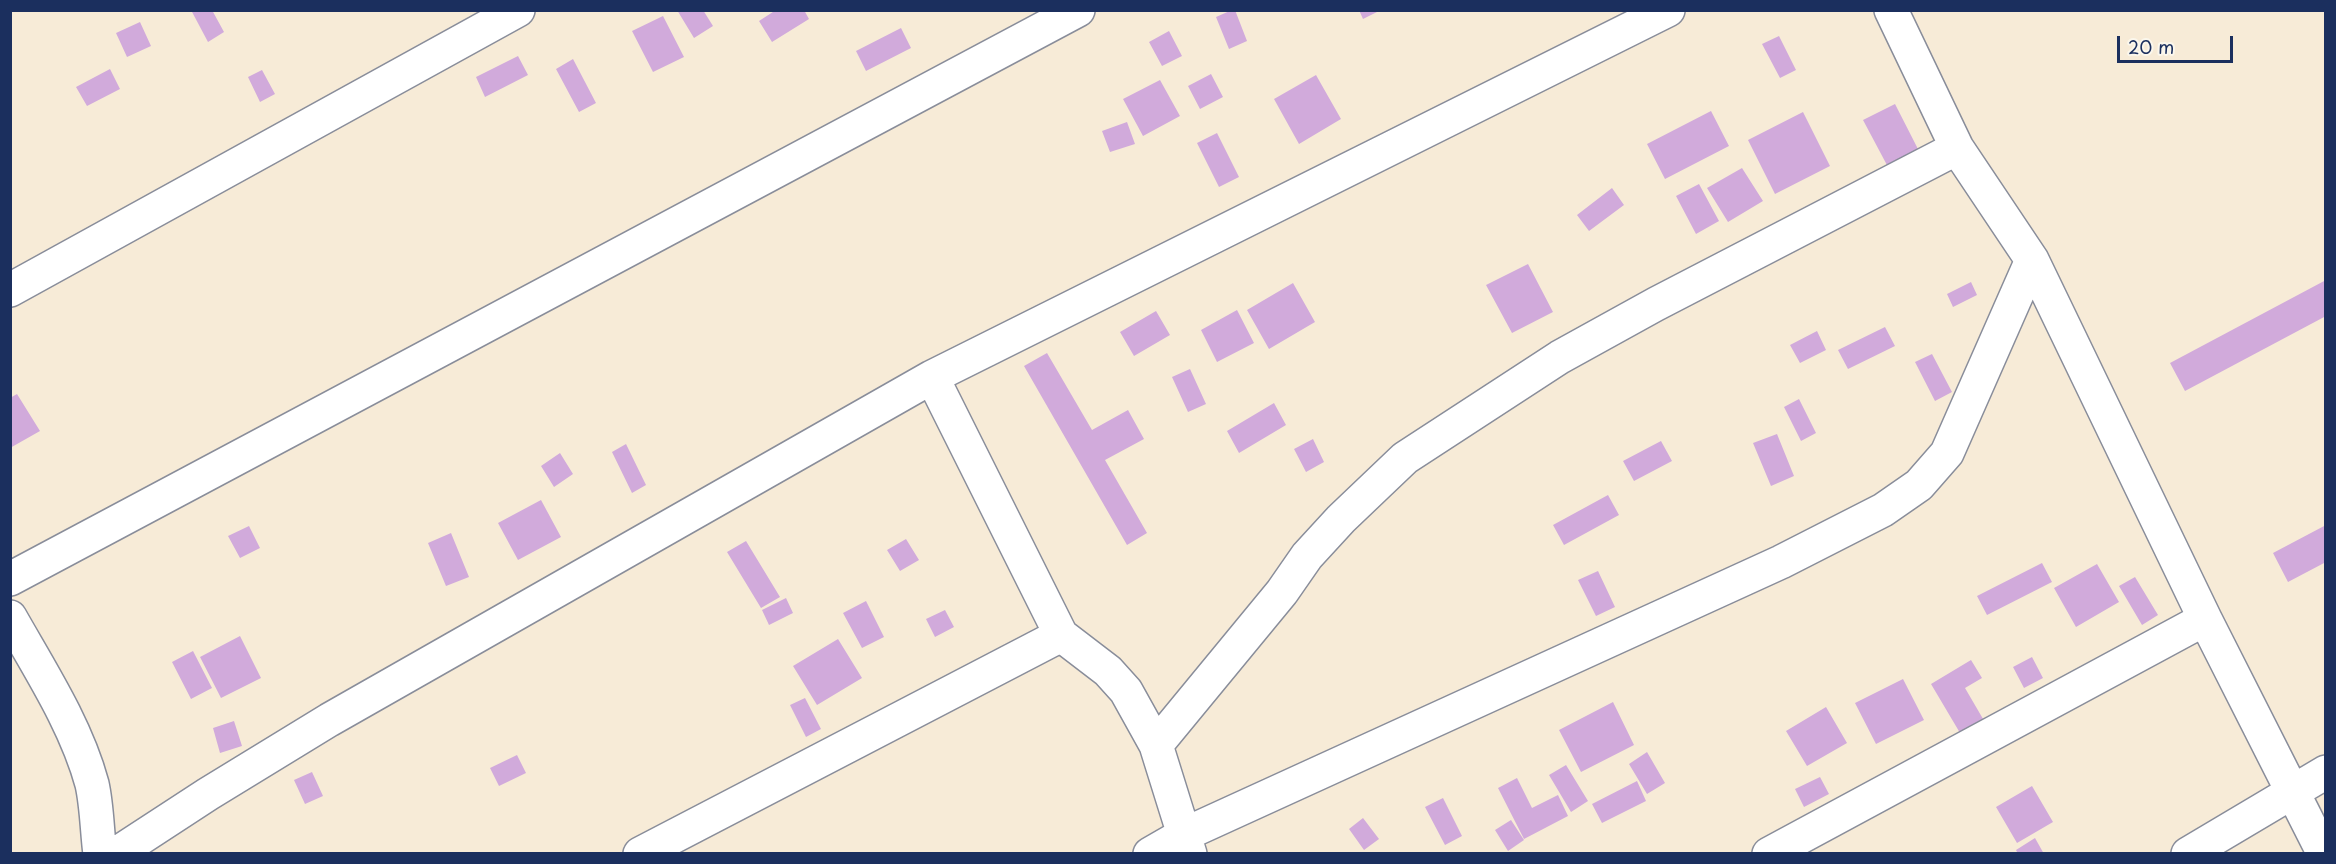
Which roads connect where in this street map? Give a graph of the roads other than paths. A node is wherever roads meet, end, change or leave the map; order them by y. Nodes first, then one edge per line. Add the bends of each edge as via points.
1 (518, 10) edge
2 (1078, 10) edge
3 (1668, 10) edge
4 (1891, 10) edge
5 (1957, 148) junction
6 (2032, 260) junction
7 (10, 290) edge
8 (932, 377) junction
9 (10, 579) edge
10 (10, 617) edge
11 (2205, 619) junction
12 (1061, 635) junction
13 (1156, 745) junction
14 (2325, 772) edge
15 (2292, 791) junction
16 (1186, 844) edge
17 (100, 854) edge
18 (116, 854) edge
19 (640, 854) edge
20 (1149, 854) edge
21 (1768, 854) edge
22 (2188, 854) edge
23 (2324, 854) edge

1 - 7 street
2 - 9 street
3 - 8 street
4 - 5 street
5 - 6 street
5 - 13 street via 1570,352 1405,458 1307,556
6 - 11 street
6 - 16 street via 1947,453 1918,485 1882,510
8 - 12 street
8 - 18 street via 329,720
10 - 17 street via 81,750 92,786
11 - 15 street
11 - 21 street
12 - 13 street via 1108,671 1126,691
12 - 19 street
13 - 16 street
14 - 15 street
15 - 22 street
15 - 23 street
16 - 20 street

